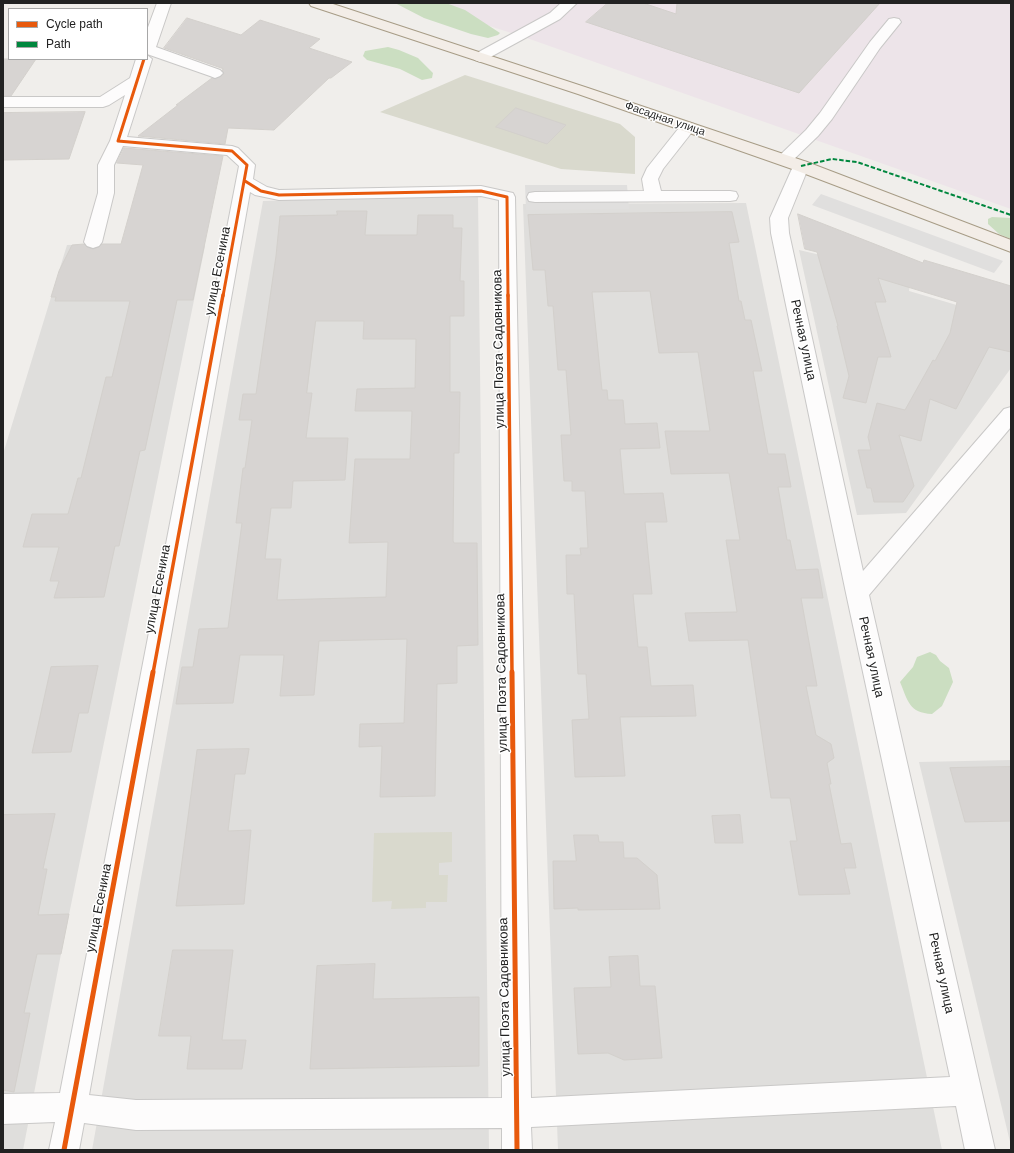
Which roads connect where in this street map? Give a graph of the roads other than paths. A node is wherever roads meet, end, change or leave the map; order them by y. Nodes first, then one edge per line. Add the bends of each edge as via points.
1 (164, 3) edge
2 (316, 3) edge
3 (570, 3) edge
4 (894, 22) dead end
5 (148, 47) edge
6 (148, 54) edge
7 (480, 57) junction
8 (144, 60) edge
9 (215, 73) dead end
10 (136, 82) junction
11 (3, 102) edge
12 (688, 127) junction
13 (118, 141) junction
14 (792, 163) junction
15 (245, 181) junction
16 (653, 196) junction
17 (730, 196) dead end
18 (535, 197) dead end
19 (93, 242) dead end
20 (1011, 246) edge
21 (1011, 414) edge
22 (857, 593) junction
23 (967, 1091) junction
24 (72, 1107) junction
25 (3, 1109) edge
26 (516, 1113) junction
27 (64, 1150) edge
28 (517, 1150) edge
29 (980, 1150) edge

1 - 5 street
2 - 7 main road, Фасадная улица
3 - 7 street via 555,16
4 - 14 street
6 - 9 street
7 - 12 main road, Фасадная улица
8 - 10 street
10 - 11 street via 103,102
10 - 13 street
12 - 14 main road, Фасадная улица
12 - 16 street via 655,168 650,179
13 - 15 street, улица Есенина via 232,151 248,165
13 - 19 street via 106,165 106,193
14 - 20 main road, Фасадная улица
14 - 22 street, Речная улица via 779,218 780,233
15 - 24 street, улица Есенина
15 - 26 street, улица Поэта Садовникова via 261,191 280,195 481,191 507,197
16 - 17 street
16 - 18 street
21 - 22 street
22 - 23 street, Речная улица
23 - 26 street
23 - 29 street, Речная улица
24 - 25 street
24 - 26 street via 136,1115
24 - 27 street, улица Есенина
26 - 28 street, улица Поэта Садовникова

